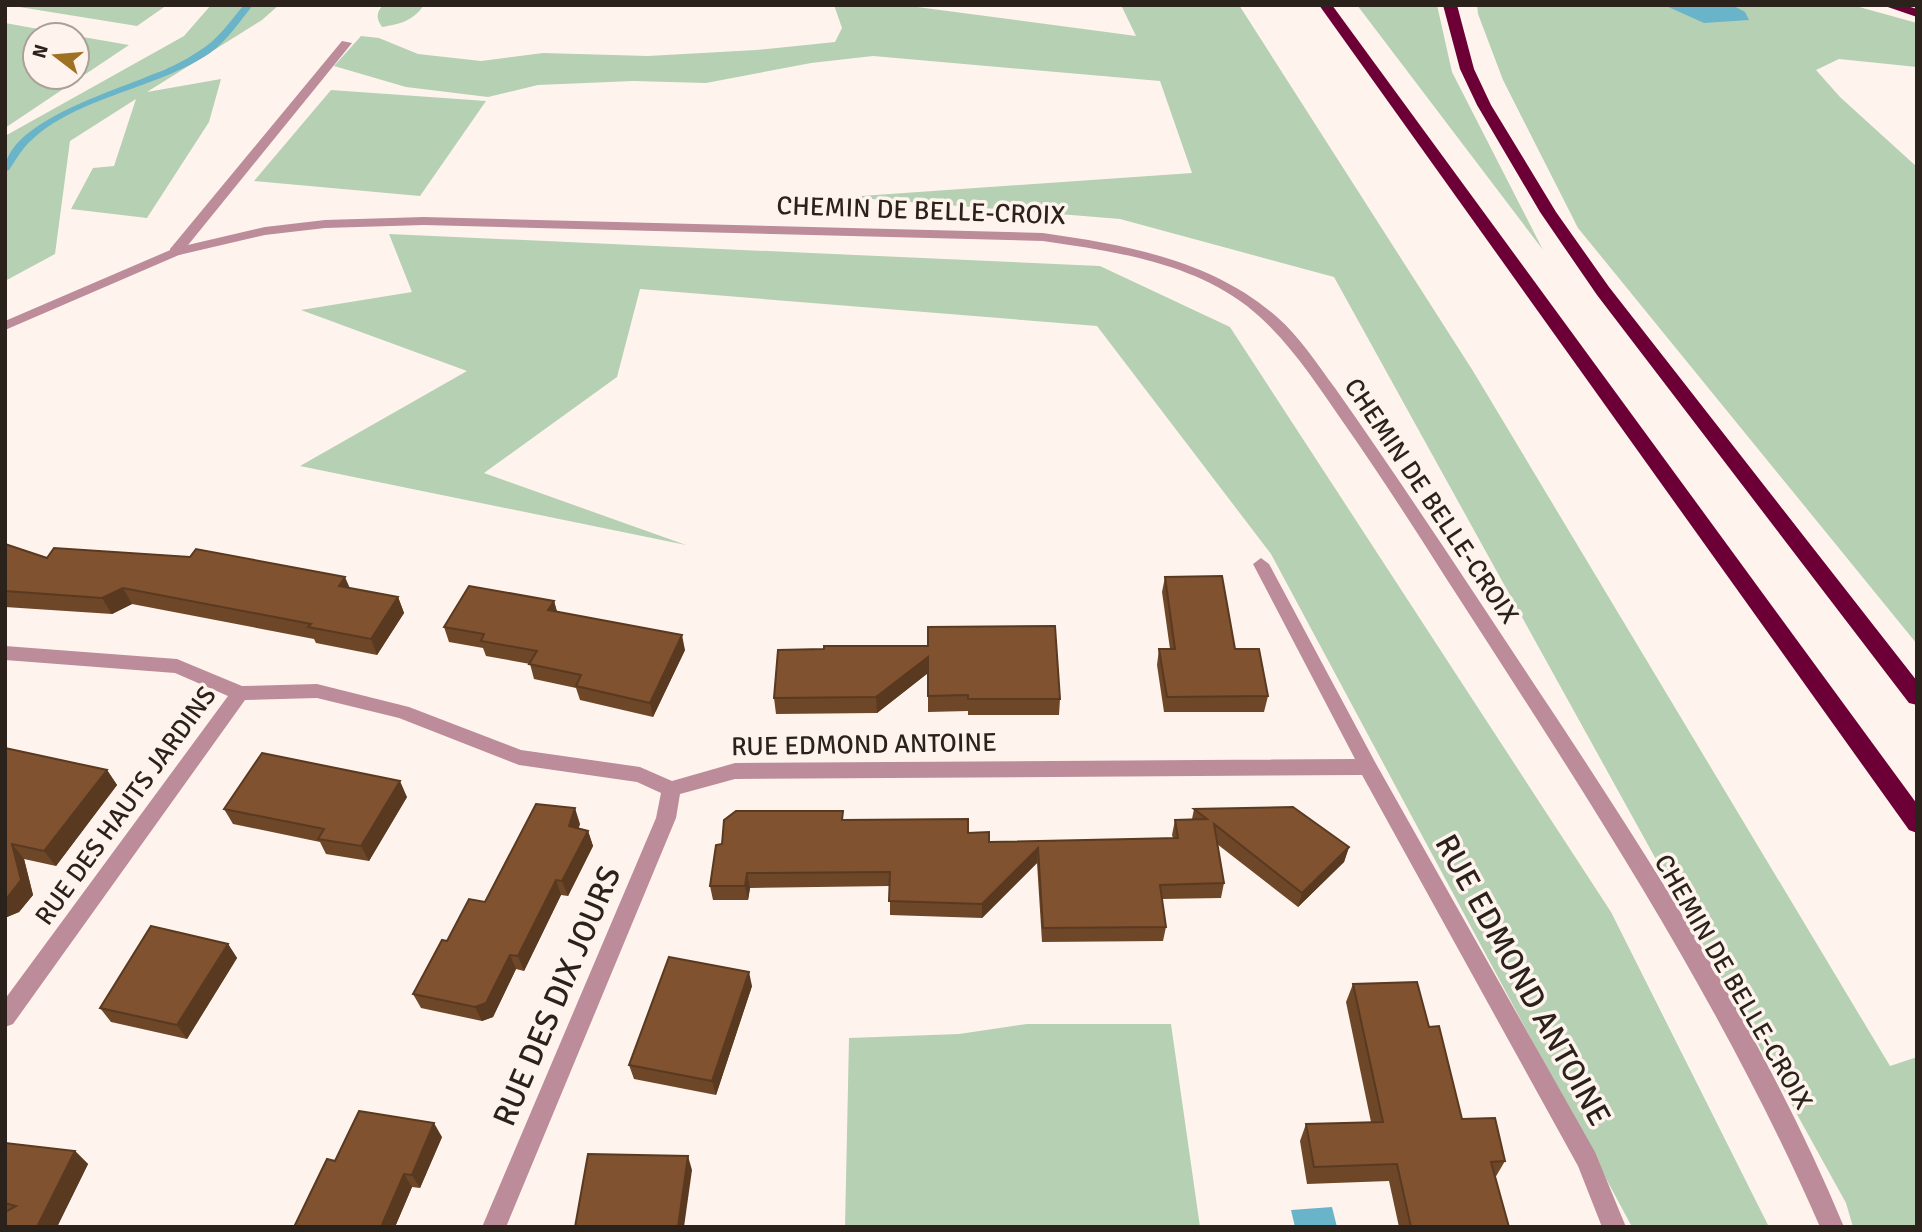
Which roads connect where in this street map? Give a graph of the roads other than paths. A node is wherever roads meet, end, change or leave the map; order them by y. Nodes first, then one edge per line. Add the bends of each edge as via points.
1 (1325, 5) edge
2 (1450, 5) edge
3 (1888, 5) edge
4 (1917, 13) edge
5 (346, 43) dead end
6 (175, 252) junction
7 (5, 326) edge
8 (1261, 564) dead end
9 (5, 653) edge
10 (240, 693) junction
11 (1917, 697) edge
12 (1368, 767) junction
13 (671, 789) junction
14 (1917, 823) edge
15 (5, 1017) edge
16 (494, 1227) edge
17 (1614, 1227) edge
18 (1832, 1227) edge

1 - 14 highway
2 - 11 highway via 1467,69 1484,105 1548,212 1602,290
3 - 4 highway
5 - 6 street
6 - 7 street, CHEMIN DE BELLE-CROIX
6 - 18 street, CHEMIN DE BELLE-CROIX via 289,228 424,221 994,234 1124,250 1186,270 1245,299 1271,318 1323,382 1565,748 1763,1079
8 - 12 street, RUE EDMOND ANTOINE
9 - 10 street via 177,666
10 - 13 street via 317,691 402,712 519,757 640,775
10 - 15 street, RUE DES HAUTS JARDINS
12 - 13 street, RUE EDMOND ANTOINE via 735,771
12 - 17 street, RUE EDMOND ANTOINE via 1587,1160
13 - 16 street, RUE DES DIX JOURS via 666,818

